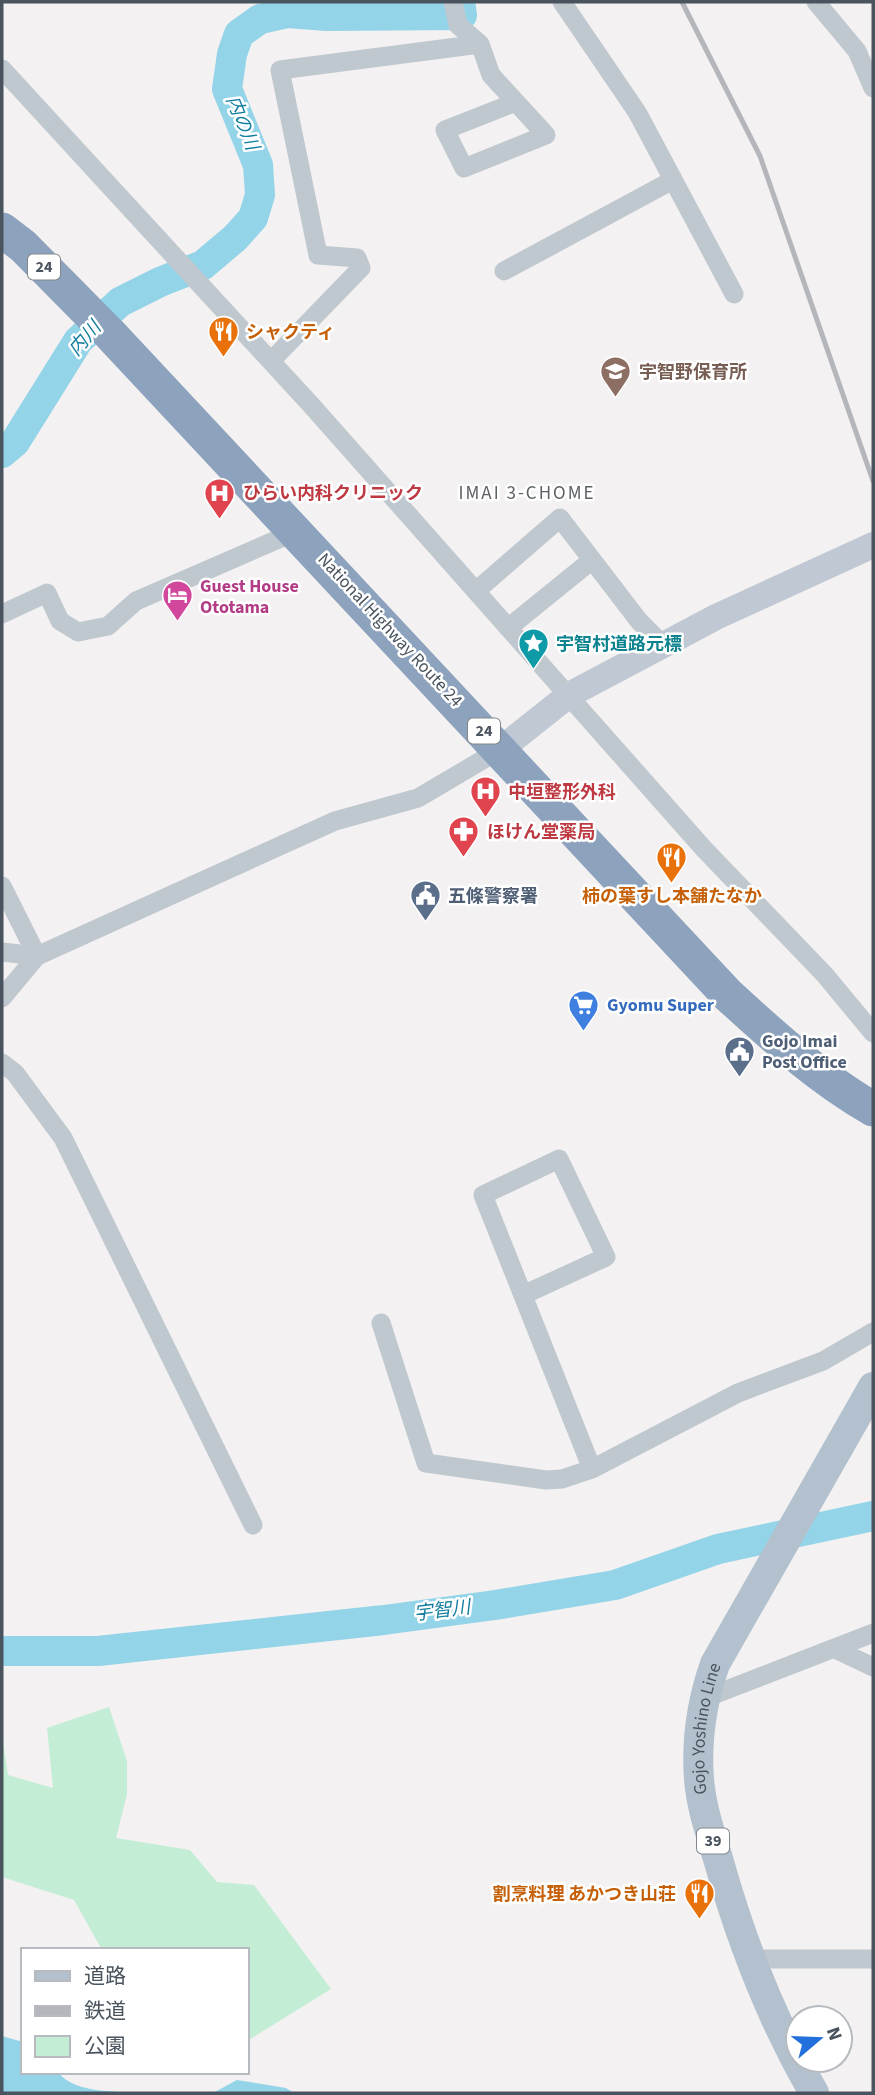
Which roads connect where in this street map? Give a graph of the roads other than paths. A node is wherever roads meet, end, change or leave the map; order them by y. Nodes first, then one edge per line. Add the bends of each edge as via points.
1 (453, 2) edge
2 (562, 2) edge
3 (816, 2) edge
4 (480, 44) junction
5 (2, 69) edge
6 (873, 88) edge
7 (516, 102) junction
8 (673, 180) junction
9 (9, 244) edge
10 (504, 271) dead end
11 (734, 294) dead end
12 (271, 361) junction
13 (297, 531) junction
14 (873, 545) edge
15 (592, 560) junction
16 (476, 591) junction
17 (2, 614) edge
18 (508, 628) junction
19 (663, 645) junction
20 (569, 695) junction
21 (501, 749) junction
22 (2, 886) edge
23 (2, 952) edge
24 (37, 956) junction
25 (2, 998) edge
26 (873, 1033) edge
27 (2, 1063) edge
28 (873, 1110) edge
29 (523, 1295) junction
30 (381, 1323) dead end
31 (873, 1332) edge
32 (873, 1387) edge
33 (592, 1469) junction
34 (253, 1525) dead end
35 (873, 1633) edge
36 (837, 1650) junction
37 (873, 1667) edge
38 (703, 1699) junction
39 (749, 1959) junction
40 (873, 1959) edge
41 (814, 2093) edge

1 - 4 street via 458,25
2 - 8 street via 637,113
3 - 6 street via 857,51
4 - 7 street via 491,75
4 - 12 street via 280,70 318,255 356,258 361,268
5 - 12 street
7 - 7 street via 445,130 464,168 546,135
8 - 10 street
8 - 11 street
9 - 13 highway, National Highway Route 24 / 24 via 84,306
12 - 16 street
13 - 17 street via 136,601 108,626 78,632 60,621 47,593
13 - 21 highway, National Highway Route 24 / 24
14 - 19 street
15 - 16 street via 560,518
15 - 18 street
15 - 19 street
16 - 18 street
18 - 20 street
19 - 20 street
20 - 21 street
20 - 26 street
21 - 24 street via 418,798 335,821
21 - 28 highway, National Highway Route 24 / 24 via 728,995 784,1046
22 - 24 street
23 - 24 street
24 - 25 street
27 - 34 street via 15,1073 63,1138
29 - 29 street via 483,1195 559,1158 606,1257
29 - 33 street
30 - 33 street via 426,1463 547,1480
31 - 33 street via 823,1361 738,1392
32 - 38 main road, Gojo Yoshino Line / 39 via 758,1584 715,1664
35 - 36 street
36 - 37 street
36 - 38 street
38 - 39 main road, Gojo Yoshino Line / 39 via 699,1781
39 - 40 street
39 - 41 main road, Gojo Yoshino Line / 39 via 781,2036

